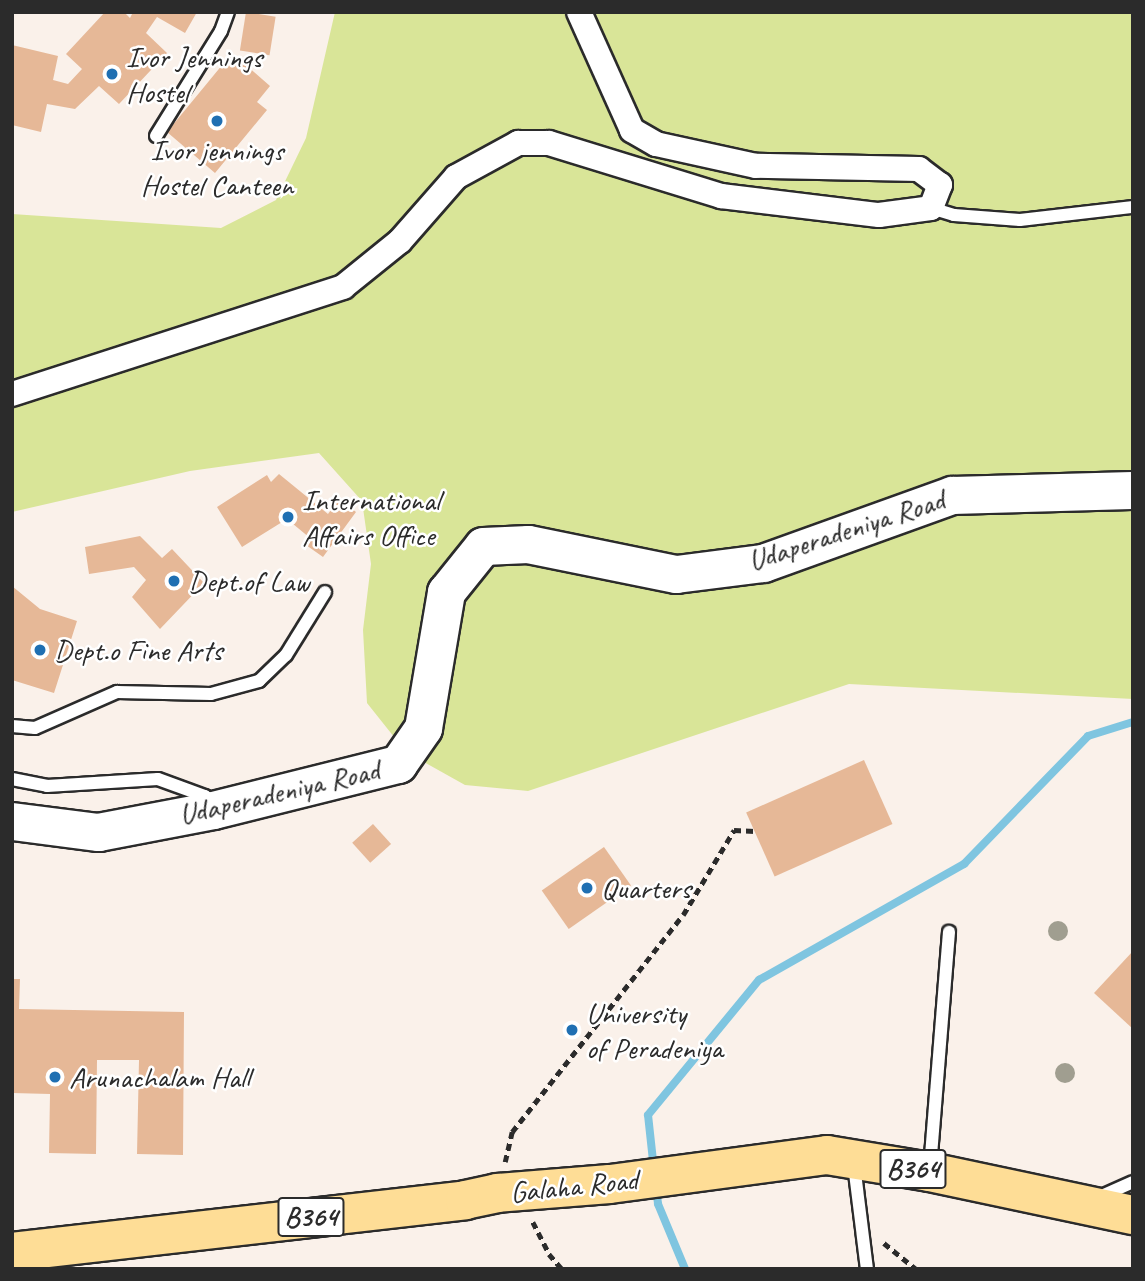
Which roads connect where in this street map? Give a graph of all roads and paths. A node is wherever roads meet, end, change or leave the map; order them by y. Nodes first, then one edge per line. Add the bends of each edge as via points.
1 (228, 12) edge
2 (579, 12) edge
3 (156, 136) dead end
4 (1133, 207) edge
5 (931, 208) junction
6 (12, 394) edge
7 (1133, 491) edge
8 (325, 592) dead end
9 (12, 726) edge
10 (12, 779) edge
11 (213, 810) junction
12 (12, 821) edge
13 (755, 831) dead end
14 (949, 932) dead end
15 (854, 1161) junction
16 (930, 1172) junction
17 (1133, 1182) edge
18 (508, 1193) junction
19 (1081, 1206) junction
20 (1133, 1215) edge
21 (862, 1224) junction
22 (12, 1252) edge
23 (562, 1269) edge
24 (867, 1269) edge
25 (916, 1269) edge

1 - 3 lane
2 - 5 street via 632,130 656,144 757,166 919,169 940,185
4 - 5 lane via 1020,220 954,215
5 - 6 street via 879,215 721,196 549,143 518,144 456,177 400,241 343,287
7 - 11 street, Udaperadeniya Road via 952,495 763,563 676,573 528,544 483,547 446,592 423,728 398,764
8 - 9 lane via 286,655 259,681 211,694 117,692 35,728
10 - 11 lane via 47,786 158,779 205,796
11 - 12 street, Udaperadeniya Road via 98,832
13 - 18 path via 734,830 683,915 512,1132
14 - 16 lane
15 - 16 main road, Galaha Road / B364
15 - 18 main road, Galaha Road / B364 via 827,1155
15 - 21 lane
16 - 19 main road, Galaha Road / B364
17 - 19 lane
18 - 22 main road, Galaha Road / B364
18 - 23 path
19 - 20 main road, Galaha Road / B364
21 - 24 lane
21 - 25 path

